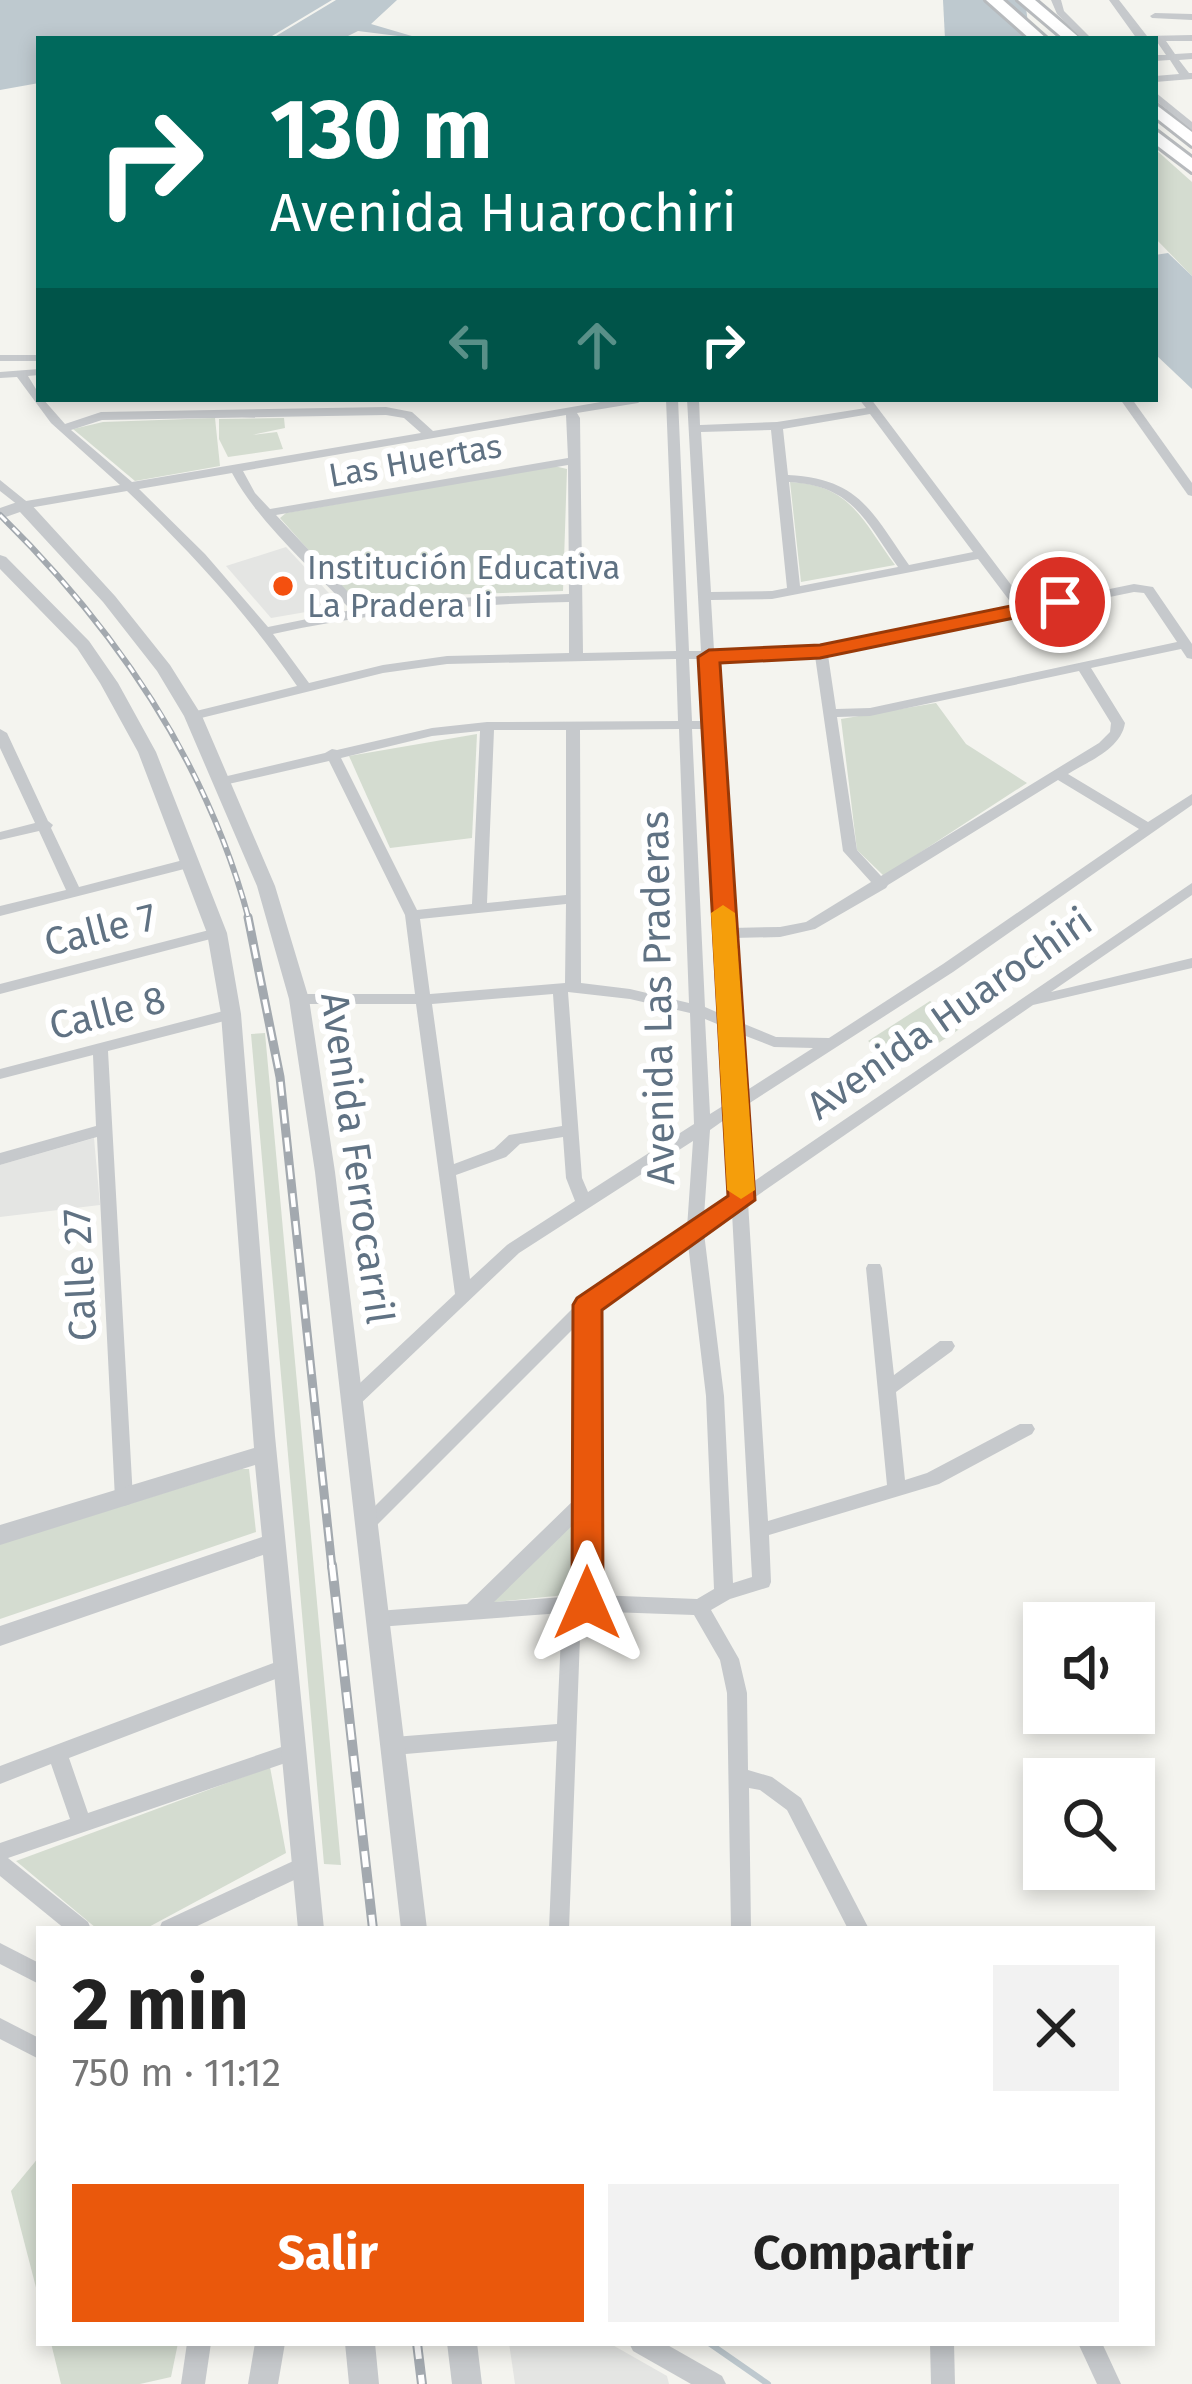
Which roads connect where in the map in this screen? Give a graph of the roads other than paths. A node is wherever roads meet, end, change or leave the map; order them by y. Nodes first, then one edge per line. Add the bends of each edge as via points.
1 (994, 0) edge
2 (1026, 0) edge
3 (1056, 0) edge
4 (1114, 0) edge
5 (1155, 16) dead end
6 (1192, 17) edge
7 (1036, 36) edge
8 (1069, 36) edge
9 (1084, 36) edge
10 (1141, 36) edge
11 (1158, 38) joint
12 (1192, 38) edge
13 (1169, 55) junction
14 (1192, 56) edge
15 (1158, 57) edge
16 (1189, 75) edge
17 (1158, 80) edge
18 (1158, 98) edge
19 (1158, 112) edge
20 (1192, 127) edge
21 (1158, 138) edge
22 (1192, 141) edge
23 (1192, 167) edge
24 (0, 358) edge
25 (36, 358) edge
26 (36, 372) edge
27 (20, 373) junction
28 (0, 375) edge
29 (512, 402) edge
30 (621, 402) edge
31 (672, 402) edge
32 (693, 402) edge
33 (1128, 402) edge
34 (869, 405) edge
35 (570, 411) junction
36 (521, 419) junction
37 (777, 426) junction
38 (64, 428) junction
39 (695, 429) junction
40 (431, 435) junction
41 (574, 460) junction
42 (236, 468) junction
43 (783, 478) junction
44 (0, 484) edge
45 (129, 486) junction
46 (1192, 492) edge
47 (11, 504) edge
48 (265, 513) junction
49 (0, 514) edge
50 (979, 555) junction
51 (0, 560) edge
52 (905, 568) junction
53 (794, 591) junction
54 (704, 596) junction
55 (575, 598) junction
56 (358, 610) junction
57 (1023, 610) junction
58 (268, 631) junction
59 (1188, 650) edge
60 (820, 652) junction
61 (576, 657) junction
62 (684, 657) junction
63 (709, 657) junction
64 (1083, 666) junction
65 (305, 688) junction
66 (831, 713) junction
67 (193, 716) junction
68 (686, 725) junction
69 (713, 725) junction
70 (487, 726) junction
71 (573, 727) junction
72 (0, 733) edge
73 (332, 753) junction
74 (8, 760) edge
75 (1057, 774) junction
76 (224, 781) junction
77 (1192, 797) edge
78 (46, 825) junction
79 (1148, 828) junction
80 (0, 836) edge
81 (191, 863) junction
82 (881, 885) junction
83 (1192, 888) edge
84 (74, 892) junction
85 (573, 899) junction
86 (479, 908) junction
87 (0, 911) edge
88 (412, 915) junction
89 (217, 933) junction
90 (724, 933) junction
91 (1192, 963) edge
92 (567, 988) junction
93 (0, 989) edge
94 (298, 999) junction
95 (426, 999) junction
96 (1024, 1004) junction
97 (698, 1010) junction
98 (231, 1014) junction
99 (730, 1025) junction
100 (836, 1042) junction
101 (100, 1047) junction
102 (0, 1074) edge
103 (735, 1103) junction
104 (702, 1126) junction
105 (104, 1129) junction
106 (571, 1130) junction
107 (0, 1159) edge
108 (448, 1172) junction
109 (742, 1200) junction
110 (584, 1202) junction
111 (694, 1231) junction
112 (874, 1268) dead end
113 (464, 1297) junction
114 (587, 1305) junction
115 (946, 1346) dead end
116 (887, 1389) junction
117 (351, 1402) junction
118 (1026, 1429) dead end
119 (266, 1453) junction
120 (897, 1490) junction
121 (588, 1498) junction
122 (124, 1499) junction
123 (366, 1523) junction
124 (761, 1530) junction
125 (0, 1534) edge
126 (274, 1542) junction
127 (724, 1593) junction
128 (580, 1604) junction
129 (700, 1607) junction
130 (472, 1612) junction
131 (378, 1619) junction
132 (0, 1636) edge
133 (284, 1667) junction
134 (567, 1732) junction
135 (394, 1745) junction
136 (293, 1752) junction
137 (57, 1754) junction
138 (0, 1775) edge
139 (740, 1777) junction
140 (82, 1824) junction
141 (0, 1852) edge
142 (0, 1864) edge
143 (304, 1865) junction
144 (77, 1926) edge
145 (175, 1926) edge
146 (311, 1926) edge
147 (414, 1926) edge
148 (559, 1926) edge
149 (741, 1926) edge
150 (857, 1926) edge
151 (0, 1953) edge
152 (36, 1972) edge
153 (0, 2028) edge
154 (36, 2047) edge
155 (199, 2346) edge
156 (269, 2346) edge
157 (360, 2346) edge
158 (462, 2346) edge
159 (645, 2346) edge
160 (942, 2346) edge
161 (1091, 2346) edge
162 (690, 2377) edge
163 (193, 2384) edge
164 (262, 2384) edge
165 (364, 2384) edge
166 (467, 2384) edge
167 (714, 2384) edge
168 (943, 2384) edge
169 (1109, 2384) edge

1 - 7 highway
2 - 8 highway
3 - 9 street
4 - 10 street
5 - 6 street
11 - 12 street
11 - 13 street
13 - 14 street
13 - 15 street
13 - 16 street
16 - 17 street
18 - 20 street
19 - 22 highway
21 - 23 highway
24 - 25 street
26 - 27 street
27 - 28 street
27 - 38 street via 35,403
29 - 36 street
30 - 35 street
31 - 62 street, Avenida Las Praderas
32 - 39 street, Avenida Las Praderas
33 - 46 street
34 - 37 street
34 - 50 street
35 - 36 street
35 - 41 street
36 - 40 street
37 - 39 street
37 - 43 street
38 - 40 street via 101,416 386,411 408,415
38 - 45 street
39 - 54 street, Avenida Las Praderas
40 - 42 street
41 - 48 street, Las Huertas
41 - 55 street
42 - 45 street
42 - 48 street
43 - 52 street via 842,487
43 - 53 street
44 - 47 street, Avenida Ferrocarril
45 - 47 street
45 - 58 street
47 - 49 street
47 - 67 street, Avenida Ferrocarril via 123,617
48 - 56 street
50 - 52 street
50 - 57 street
51 - 81 street via 109,683
52 - 53 street
53 - 54 street
54 - 63 street, Avenida Las Praderas
55 - 56 street via 448,599
55 - 61 street
56 - 58 street
57 - 59 street via 1148,590
57 - 60 street
58 - 65 street
59 - 64 street
60 - 63 street
60 - 66 street
61 - 62 street
61 - 65 street via 447,660
62 - 63 street
62 - 68 street, Avenida Las Praderas
63 - 69 street, Avenida Las Praderas
64 - 66 street via 870,712
64 - 75 street via 1117,733
65 - 67 street
66 - 82 street via 850,851
67 - 76 street, Avenida Ferrocarril
68 - 69 street
68 - 71 street
68 - 97 street, Avenida Las Praderas
69 - 90 street, Avenida Las Praderas
70 - 71 street
70 - 73 street
70 - 86 street
71 - 85 street
72 - 74 street
73 - 76 street
73 - 88 street
74 - 78 street
75 - 79 street
75 - 82 street
76 - 94 street, Avenida Ferrocarril via 266,886
77 - 79 street, Avenida Huarochiri
78 - 80 street
78 - 84 street
79 - 100 street, Avenida Huarochiri
81 - 84 street
81 - 89 street
82 - 90 street via 810,926
83 - 96 street, Avenida Huarochiri
84 - 87 street
85 - 86 street
85 - 92 street
86 - 88 street
88 - 95 street
89 - 93 street, Calle 7
89 - 98 street
90 - 99 street, Avenida Las Praderas
91 - 96 street
92 - 95 street
92 - 97 street
92 - 106 street
94 - 95 street
94 - 117 street, Avenida Ferrocarril
95 - 108 street
96 - 109 street, Avenida Huarochiri
97 - 99 street
97 - 104 street, Avenida Las Praderas
98 - 101 street, Calle 8
98 - 119 street
99 - 100 street via 785,1044
99 - 103 street, Avenida Las Praderas
100 - 103 street, Avenida Huarochiri
101 - 102 street, Calle 8
101 - 105 street, Calle 27
103 - 104 street, Avenida Huarochiri
103 - 109 street, Avenida Las Praderas
104 - 110 street, Avenida Huarochiri
104 - 111 street, Avenida Las Praderas
105 - 107 street
105 - 122 street, Calle 27
106 - 108 street via 515,1139
106 - 110 street
108 - 113 street
109 - 111 street, Avenida Huarochiri
109 - 124 street, Avenida Las Praderas
110 - 113 street, Avenida Huarochiri via 513,1249
111 - 114 street, Avenida Huarochiri
111 - 127 street, Avenida Las Praderas via 715,1396
112 - 116 street
113 - 117 street, Avenida Huarochiri
114 - 121 street
114 - 123 street, Avenida Huarochiri
115 - 116 street
116 - 120 street
117 - 123 street, Avenida Ferrocarril
118 - 120 street via 933,1480
119 - 122 street
119 - 126 street
120 - 124 street
121 - 128 street
121 - 130 street
122 - 125 street
123 - 131 street, Avenida Ferrocarril
124 - 127 street, Avenida Las Praderas via 763,1582
126 - 132 street
126 - 133 street
127 - 129 street
128 - 129 street
128 - 130 street
128 - 134 street
129 - 139 street via 737,1693
130 - 131 street
131 - 135 street, Avenida Ferrocarril
133 - 136 street
133 - 137 street
134 - 135 street
134 - 148 street
135 - 147 street, Avenida Ferrocarril
136 - 140 street
136 - 143 street
137 - 138 street
137 - 140 street
139 - 149 street
139 - 150 street via 794,1804
140 - 141 street
142 - 144 street
143 - 145 street
143 - 146 street
151 - 152 street
153 - 154 street
155 - 163 street
156 - 164 street
157 - 165 street
158 - 166 street
159 - 162 street
160 - 168 street
161 - 169 street
162 - 167 street

